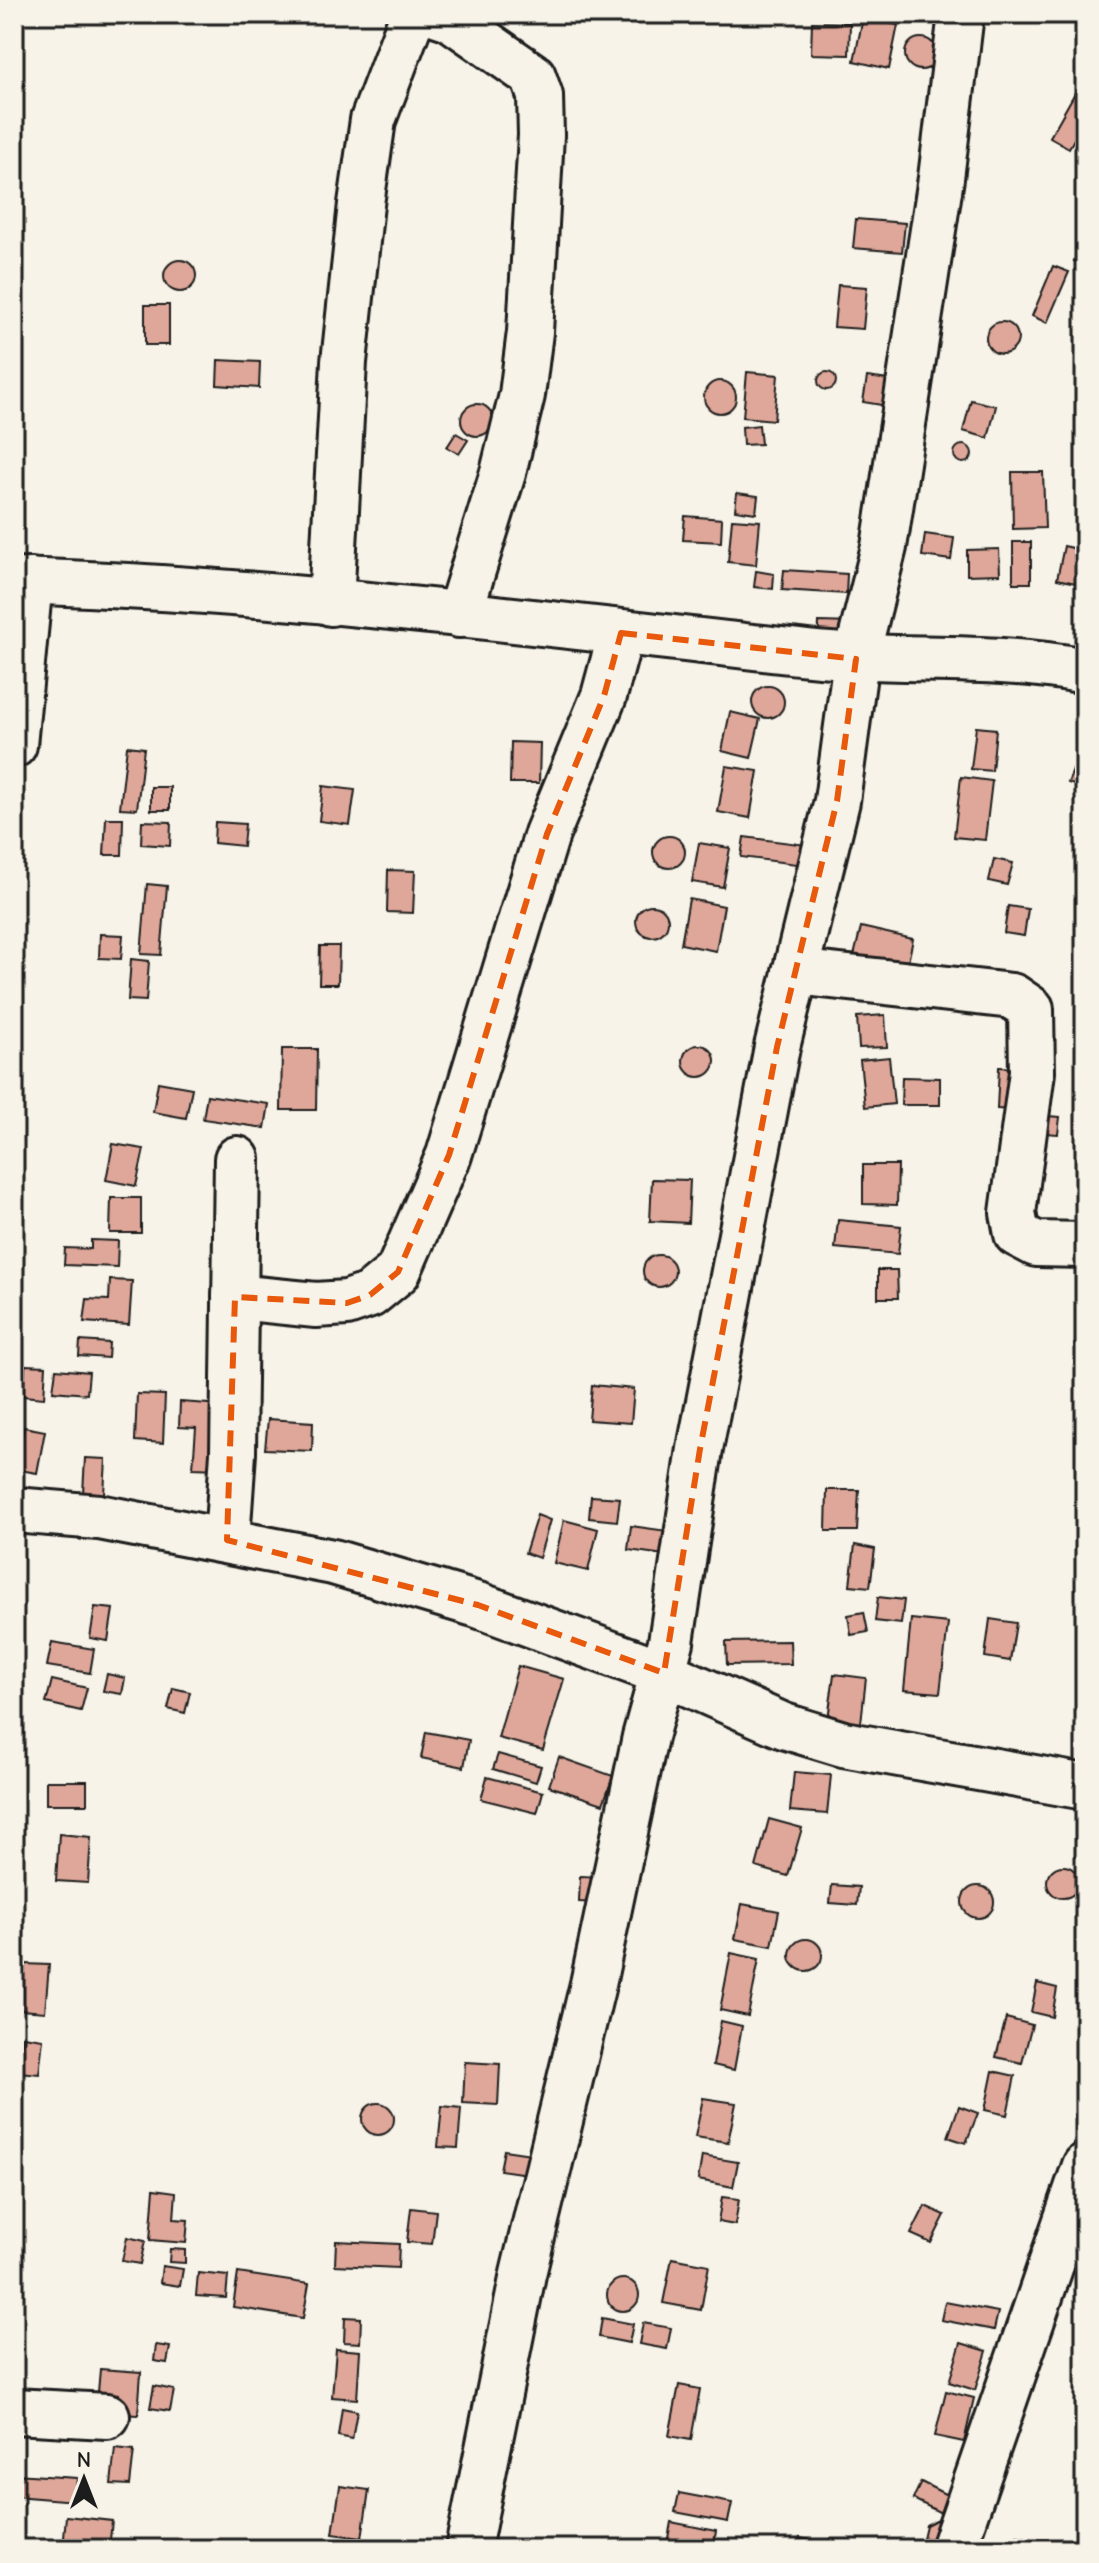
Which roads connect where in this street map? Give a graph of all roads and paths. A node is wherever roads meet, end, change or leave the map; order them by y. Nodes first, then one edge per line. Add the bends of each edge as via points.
1 (419, 14) edge
2 (438, 14) edge
3 (961, 14) edge
4 (22, 581) edge
5 (331, 603) junction
6 (459, 615) junction
7 (621, 633) junction
8 (856, 659) junction
9 (1085, 671) edge
10 (14, 745) edge
11 (795, 972) junction
12 (237, 1159) dead end
13 (1085, 1245) edge
14 (235, 1297) junction
15 (14, 1510) edge
16 (227, 1540) junction
17 (664, 1673) junction
18 (1085, 1787) edge
19 (1085, 2166) edge
20 (14, 2411) edge
21 (107, 2416) dead end
22 (468, 2549) edge
23 (953, 2549) edge

1 - 5 street via 410,22 373,120 344,362
2 - 6 street via 533,76 540,96 530,332 522,395
3 - 8 street via 884,547
4 - 5 street
4 - 10 street
5 - 6 street
6 - 7 street
7 - 8 street
7 - 14 street via 604,696 547,834 453,1144 398,1272 370,1295 347,1303
8 - 9 street via 1045,663
8 - 11 street via 837,801
11 - 13 street via 1012,996 1031,1009 1032,1072 1013,1213 1017,1234 1036,1244
11 - 17 street via 703,1433
12 - 14 street
14 - 16 street
15 - 16 street via 99,1517
16 - 17 street via 333,1562 478,1605
17 - 18 street via 784,1726 843,1744
17 - 22 street via 523,2274
19 - 23 street
20 - 21 street

